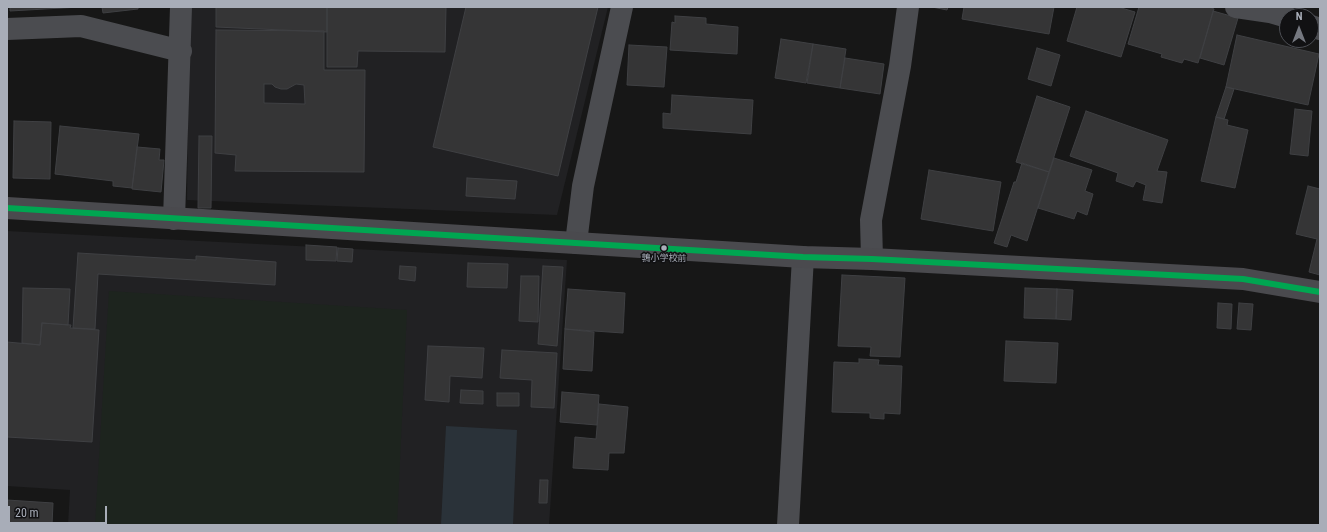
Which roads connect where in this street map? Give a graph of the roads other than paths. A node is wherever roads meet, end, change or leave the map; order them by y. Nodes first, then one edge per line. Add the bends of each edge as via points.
1 (181, 7) edge
2 (622, 7) edge
3 (908, 7) edge
4 (1236, 7) edge
5 (1279, 13) edge
6 (7, 29) edge
7 (180, 51) junction
8 (7, 208) edge
9 (174, 219) junction
10 (576, 243) junction
11 (803, 257) junction
12 (872, 259) junction
13 (1320, 292) edge
14 (788, 525) edge

1 - 7 street
2 - 10 street via 583,186
3 - 12 street via 900,66 871,220
4 - 5 street
6 - 7 street via 81,26
7 - 9 street
8 - 9 main road
9 - 10 main road
10 - 11 main road
11 - 12 main road
11 - 14 street
12 - 13 main road via 1243,279

